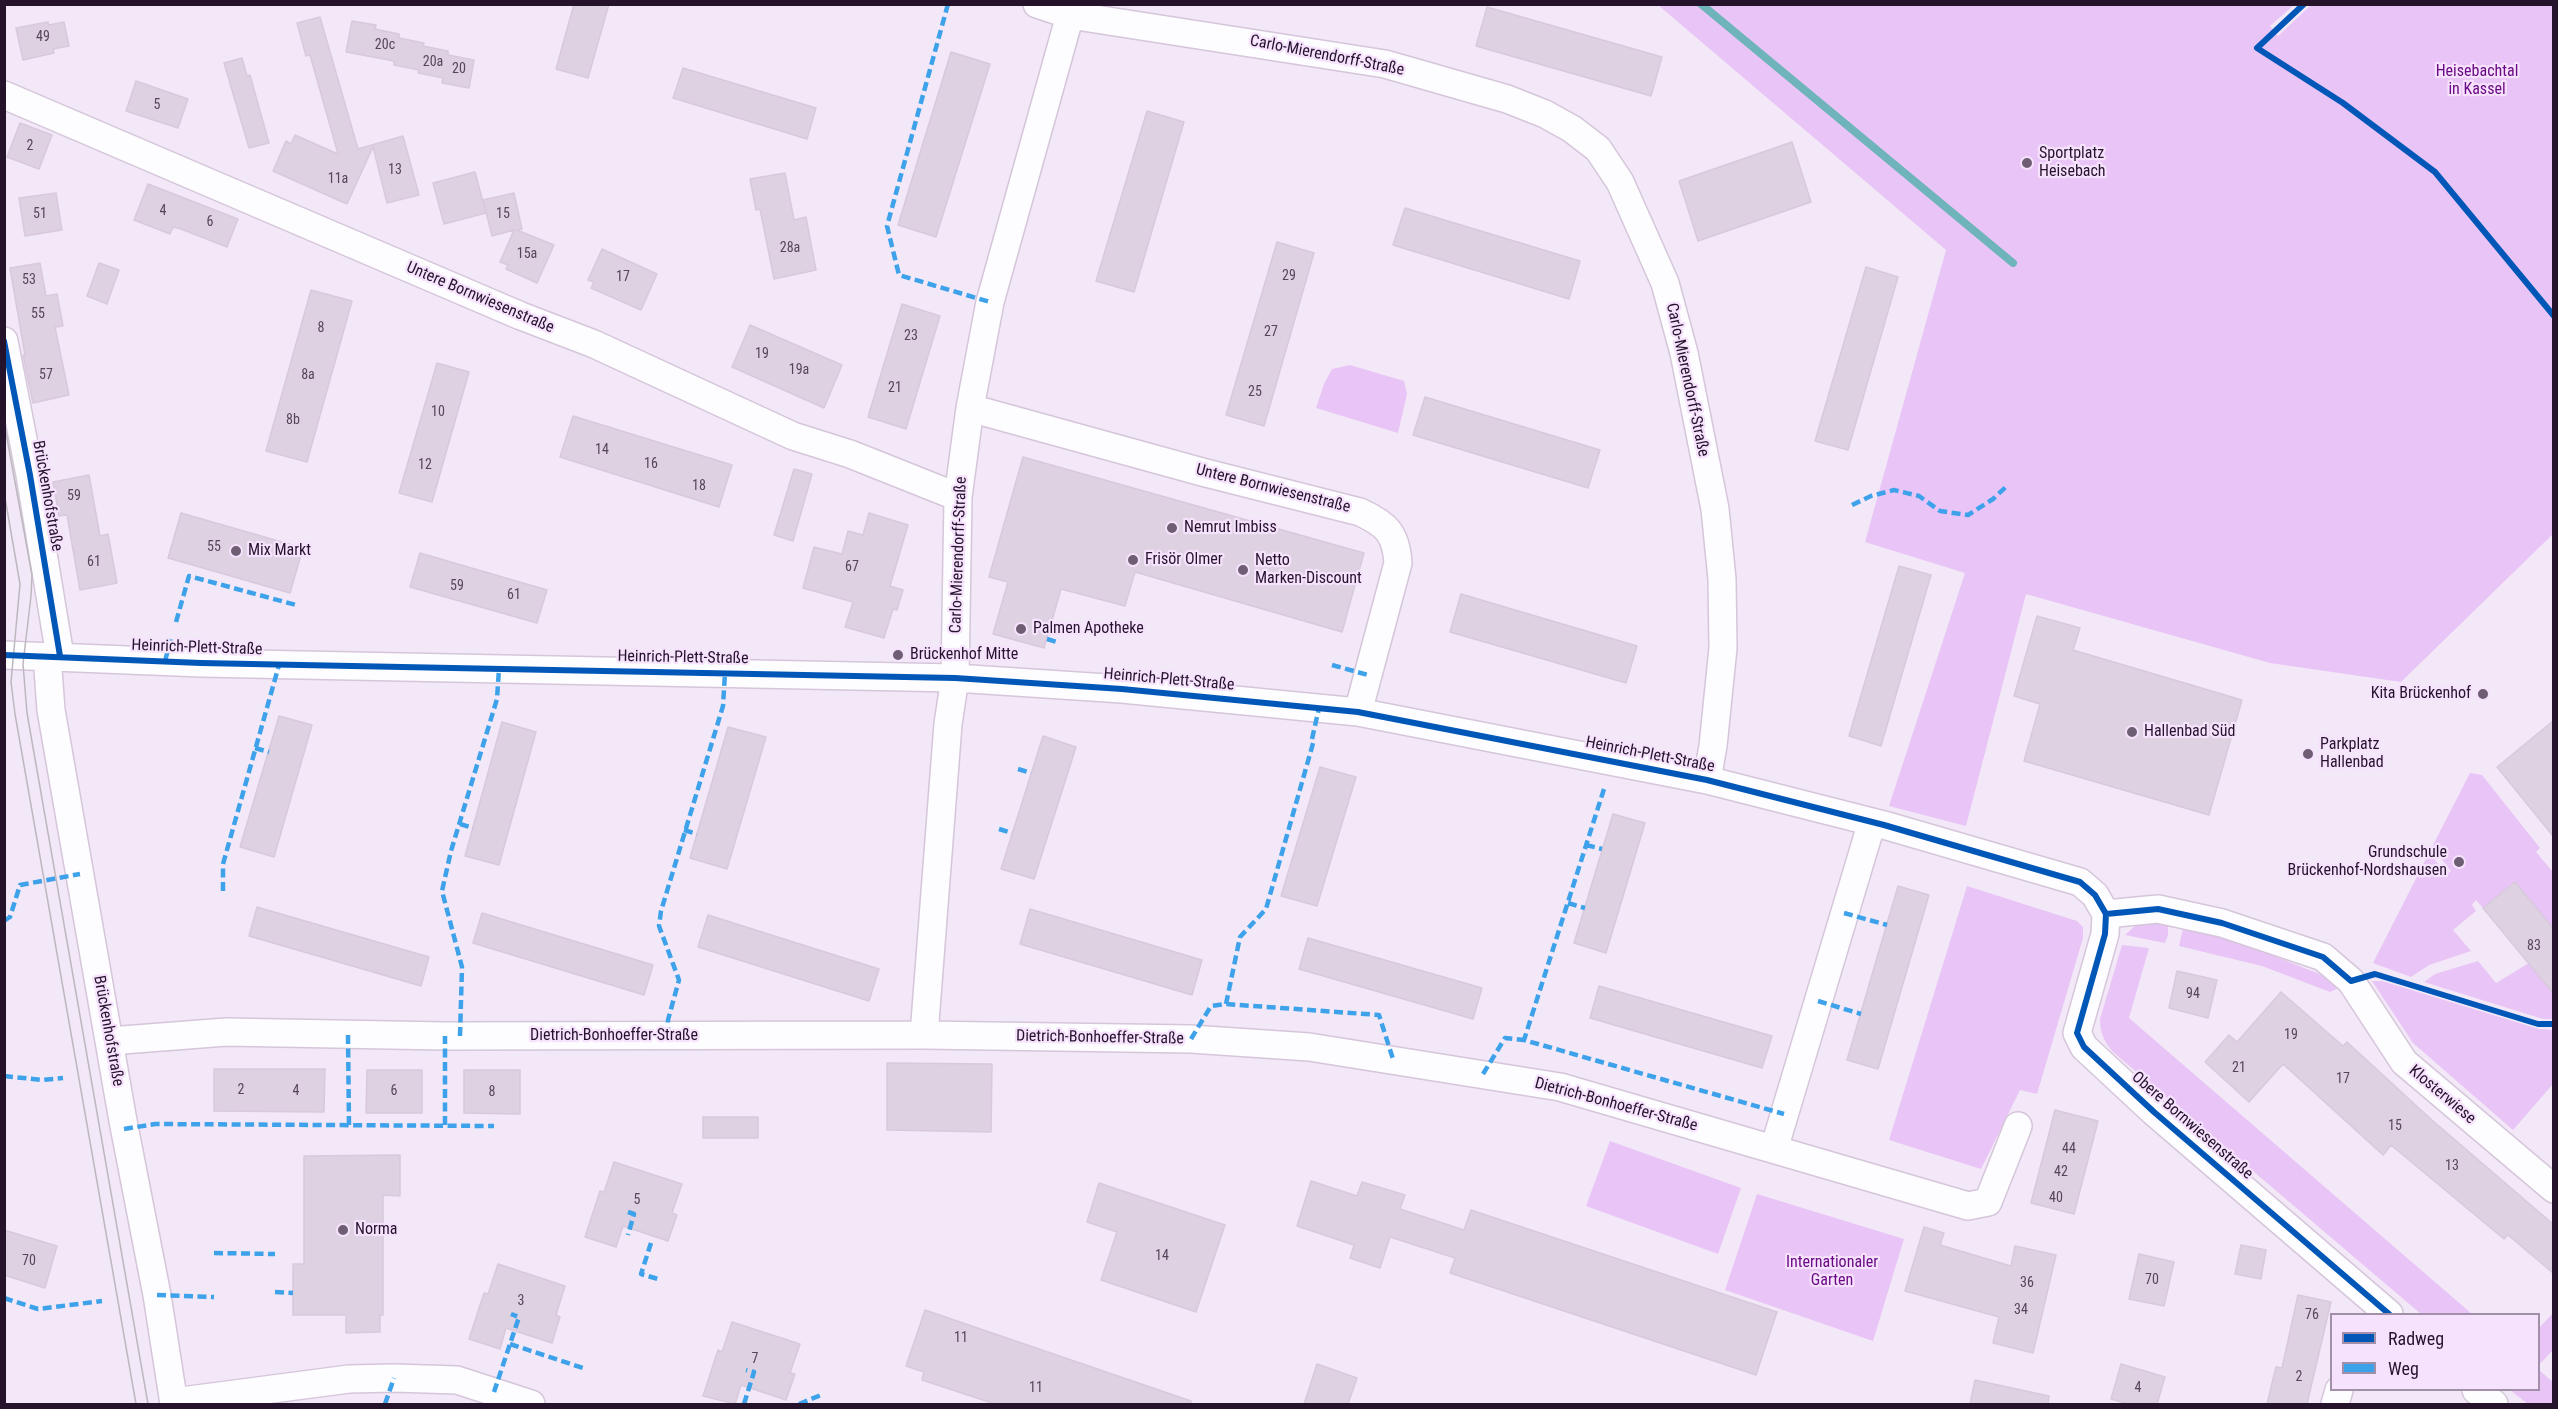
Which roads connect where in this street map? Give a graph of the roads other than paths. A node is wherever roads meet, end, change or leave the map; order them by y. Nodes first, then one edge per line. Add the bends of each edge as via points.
1 (1037, 4) edge
2 (1070, 15) junction
3 (4, 95) edge
4 (4, 341) edge
5 (970, 408) junction
6 (958, 497) junction
7 (4, 655) edge
8 (53, 656) junction
9 (955, 678) junction
10 (1358, 712) junction
11 (1707, 780) junction
12 (1872, 822) junction
13 (2106, 914) junction
14 (924, 1035) junction
15 (110, 1041) junction
16 (2018, 1126) dead end
17 (1774, 1149) junction
18 (2553, 1189) edge
19 (2359, 1303) edge
20 (2386, 1313) edge
21 (2478, 1391) edge
22 (174, 1403) edge
23 (531, 1404) edge
24 (2494, 1404) edge

1 - 2 street, Carlo-Mierendorff-Straße
2 - 5 street, Carlo-Mierendorff-Straße via 990,302
2 - 11 street, Carlo-Mierendorff-Straße via 1385,64 1526,106 1572,129 1598,149 1620,182 1665,283 1684,353 1715,509 1723,648
3 - 6 street, Untere Bornwiesenstraße via 594,344 793,436
4 - 8 street, Brückenhofstraße via 30,475
5 - 6 street, Carlo-Mierendorff-Straße
5 - 10 street, Untere Bornwiesenstraße via 1360,512 1380,521 1397,544 1398,562
6 - 9 street, Carlo-Mierendorff-Straße
7 - 8 street, Heinrich-Plett-Straße
8 - 9 street, Heinrich-Plett-Straße via 201,663
8 - 15 street, Brückenhofstraße via 51,710
9 - 10 street, Heinrich-Plett-Straße via 1122,689
9 - 14 street, Carlo-Mierendorff-Straße
10 - 11 street, Heinrich-Plett-Straße
11 - 12 street, Heinrich-Plett-Straße
12 - 13 street, Heinrich-Plett-Straße via 2080,882 2095,894
12 - 17 street
13 - 18 street, Klosterwiese via 2158,909 2222,923 2323,957 2351,981 2404,1062
13 - 19 street, Obere Bornwiesenstraße via 2105,934 2077,1033 2084,1047
14 - 15 street, Dietrich-Bonhoeffer-Straße via 445,1036 226,1032
14 - 17 street, Dietrich-Bonhoeffer-Straße via 1191,1039 1309,1047 1560,1087
15 - 22 street, Brückenhofstraße
16 - 17 street, Dietrich-Bonhoeffer-Straße via 1988,1202 1968,1206
19 - 20 street, Obere Bornwiesenstraße
21 - 24 street
22 - 23 street via 349,1379 394,1378 457,1380

